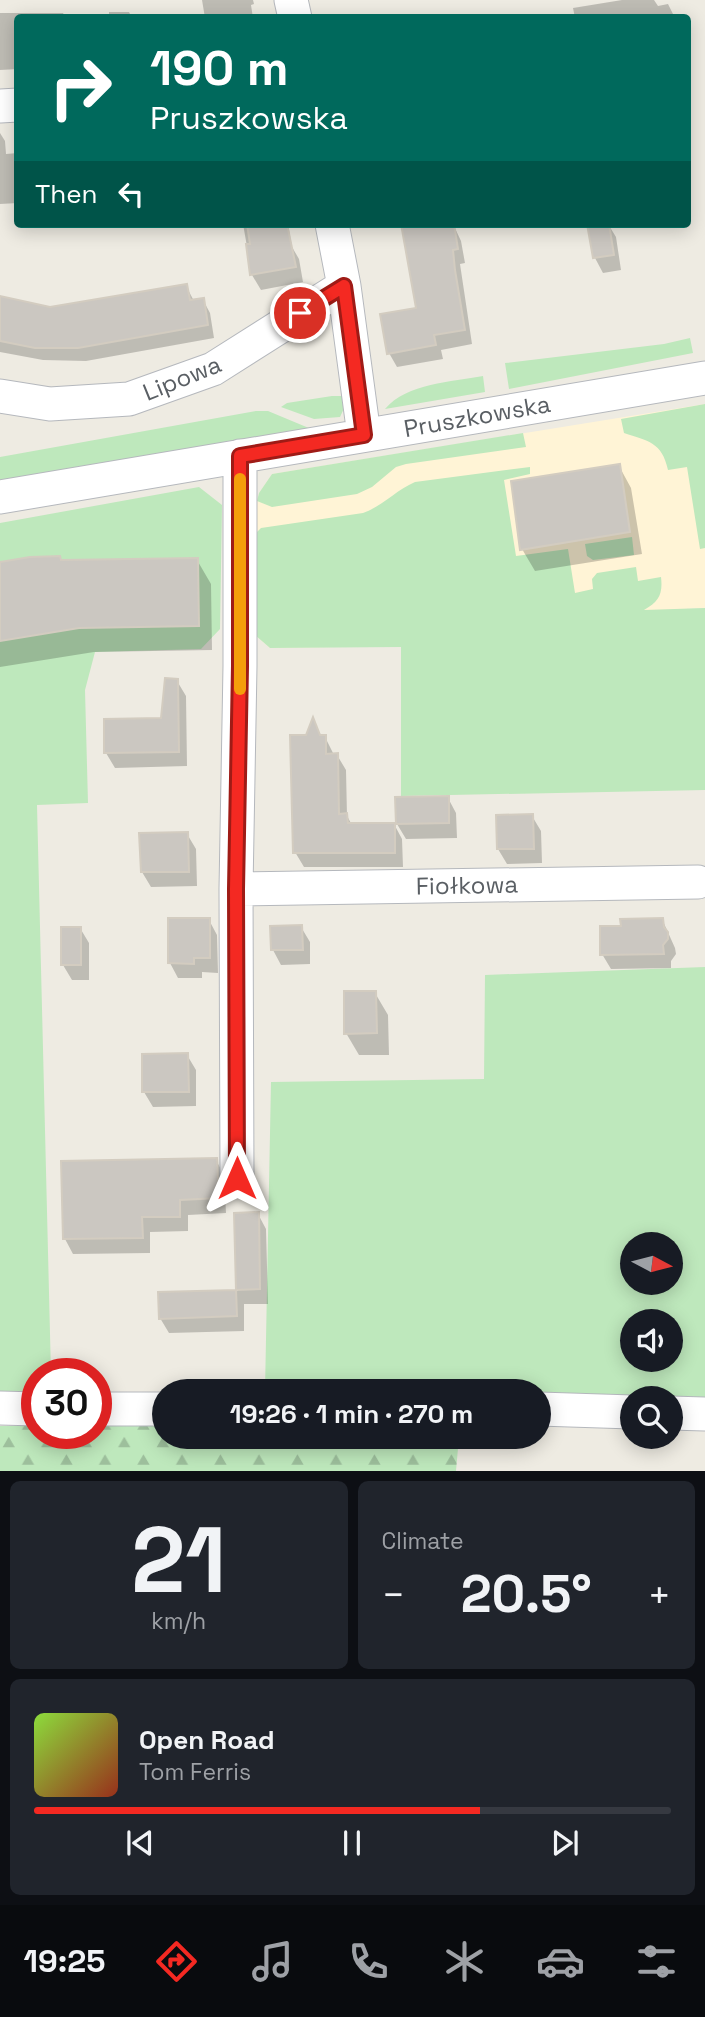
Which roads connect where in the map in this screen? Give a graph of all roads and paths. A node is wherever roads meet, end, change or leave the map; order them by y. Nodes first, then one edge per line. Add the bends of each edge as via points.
1 (333, 228) edge
2 (344, 286) junction
3 (705, 379) edge
4 (0, 396) edge
5 (364, 435) junction
6 (240, 456) junction
7 (0, 497) edge
8 (698, 881) dead end
9 (236, 889) junction
10 (237, 1178) dead end
11 (0, 1408) edge
12 (21, 1409) edge
13 (112, 1409) edge
14 (152, 1409) edge
15 (551, 1409) edge
16 (620, 1412) edge
17 (683, 1413) edge
18 (705, 1414) edge

1 - 2 street
2 - 4 street, Lipowa via 213,369 129,399 50,404
2 - 5 street
3 - 5 street, Pruszkowska
5 - 6 street, Pruszkowska
6 - 7 street, Pruszkowska
6 - 9 street
8 - 9 street, Fiołkowa
9 - 10 street
11 - 12 street
13 - 14 street
15 - 16 street
17 - 18 street

